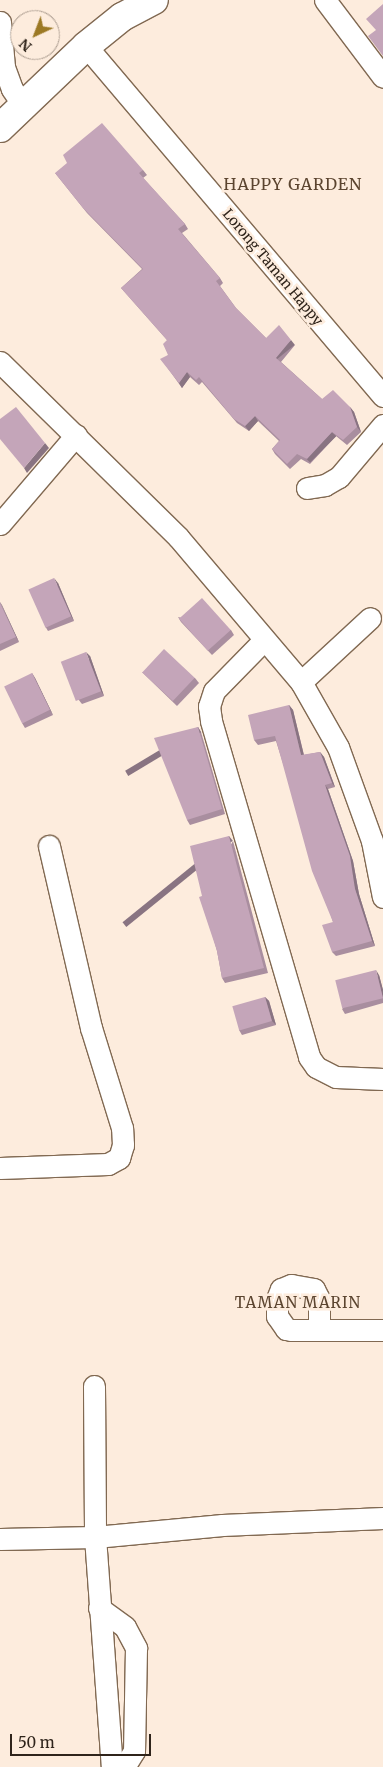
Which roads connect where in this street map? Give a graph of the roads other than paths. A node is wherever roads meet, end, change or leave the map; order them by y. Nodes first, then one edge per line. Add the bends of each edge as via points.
1 (154, 0) edge
2 (324, 0) edge
3 (0, 22) edge
4 (86, 46) junction
5 (383, 77) edge
6 (22, 104) junction
7 (0, 128) edge
8 (0, 362) edge
9 (383, 396) edge
10 (383, 425) edge
11 (76, 435) junction
12 (307, 488) dead end
13 (0, 524) edge
14 (370, 618) dead end
15 (264, 640) junction
16 (301, 682) junction
17 (378, 840) edge
18 (49, 846) dead end
19 (383, 897) edge
20 (383, 1078) edge
21 (0, 1168) edge
22 (318, 1330) dead end
23 (383, 1330) edge
24 (94, 1386) dead end
25 (383, 1518) edge
26 (95, 1537) junction
27 (0, 1539) edge
28 (99, 1608) junction
29 (112, 1767) edge
30 (124, 1767) edge

1 - 4 highway via 122,17
2 - 5 street
3 - 6 street via 4,67
4 - 6 highway
4 - 9 street, Lorong Taman Happy
6 - 7 highway
8 - 11 street
10 - 12 street via 338,477 325,485
11 - 13 street
11 - 15 street via 178,537
14 - 16 street
15 - 16 street
15 - 20 street via 214,691 209,706 211,721 309,1057 316,1067 336,1077
16 - 17 street via 338,748
17 - 19 street
18 - 21 street via 91,1028 122,1128 123,1146 118,1158 108,1164
22 - 23 street
24 - 26 street
25 - 26 street via 222,1525
26 - 27 street
26 - 28 street
28 - 29 street
28 - 30 street via 125,1627 136,1648 134,1751

